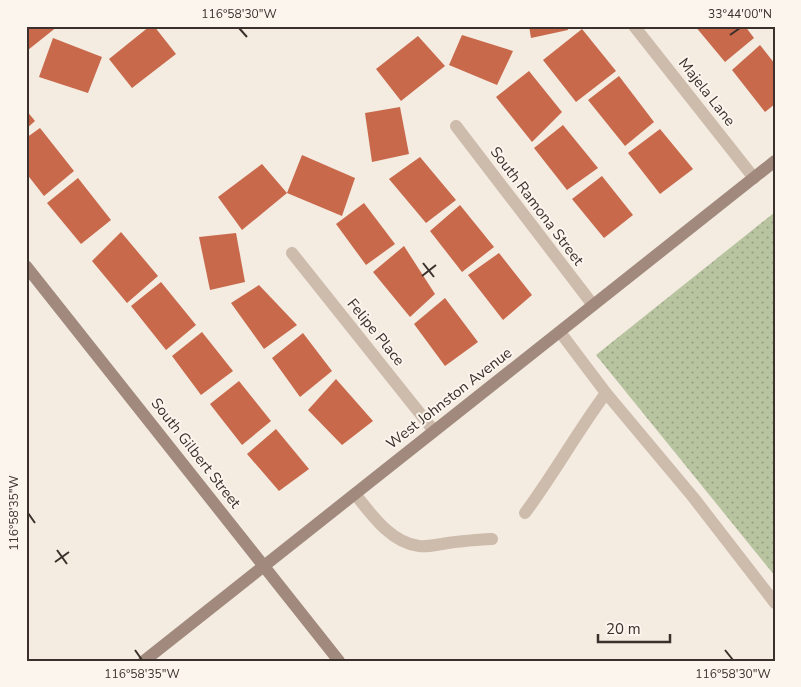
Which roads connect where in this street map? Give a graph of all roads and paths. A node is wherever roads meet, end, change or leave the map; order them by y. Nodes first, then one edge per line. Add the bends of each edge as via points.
1 (634, 26) edge
2 (456, 126) dead end
3 (775, 162) edge
4 (754, 178) junction
5 (292, 253) dead end
6 (26, 266) edge
7 (593, 305) junction
8 (560, 332) junction
9 (606, 393) junction
10 (434, 431) junction
11 (355, 494) junction
12 (526, 513) dead end
13 (492, 539) dead end
14 (264, 566) junction
15 (775, 603) edge
16 (144, 661) edge
17 (339, 661) edge

1 - 4 street, Majela Lane
2 - 7 street, South Ramona Street
3 - 4 street, West Johnston Avenue
4 - 7 street, West Johnston Avenue
5 - 10 street, Felipe Place
6 - 14 street, South Gilbert Street
7 - 8 street, West Johnston Avenue
8 - 9 street
8 - 10 street, West Johnston Avenue
9 - 12 street
9 - 15 street via 693,497
10 - 11 street, West Johnston Avenue
11 - 13 street via 385,528 409,543 430,546
11 - 14 street, West Johnston Avenue
14 - 16 street, West Johnston Avenue
14 - 17 street, South Gilbert Street

